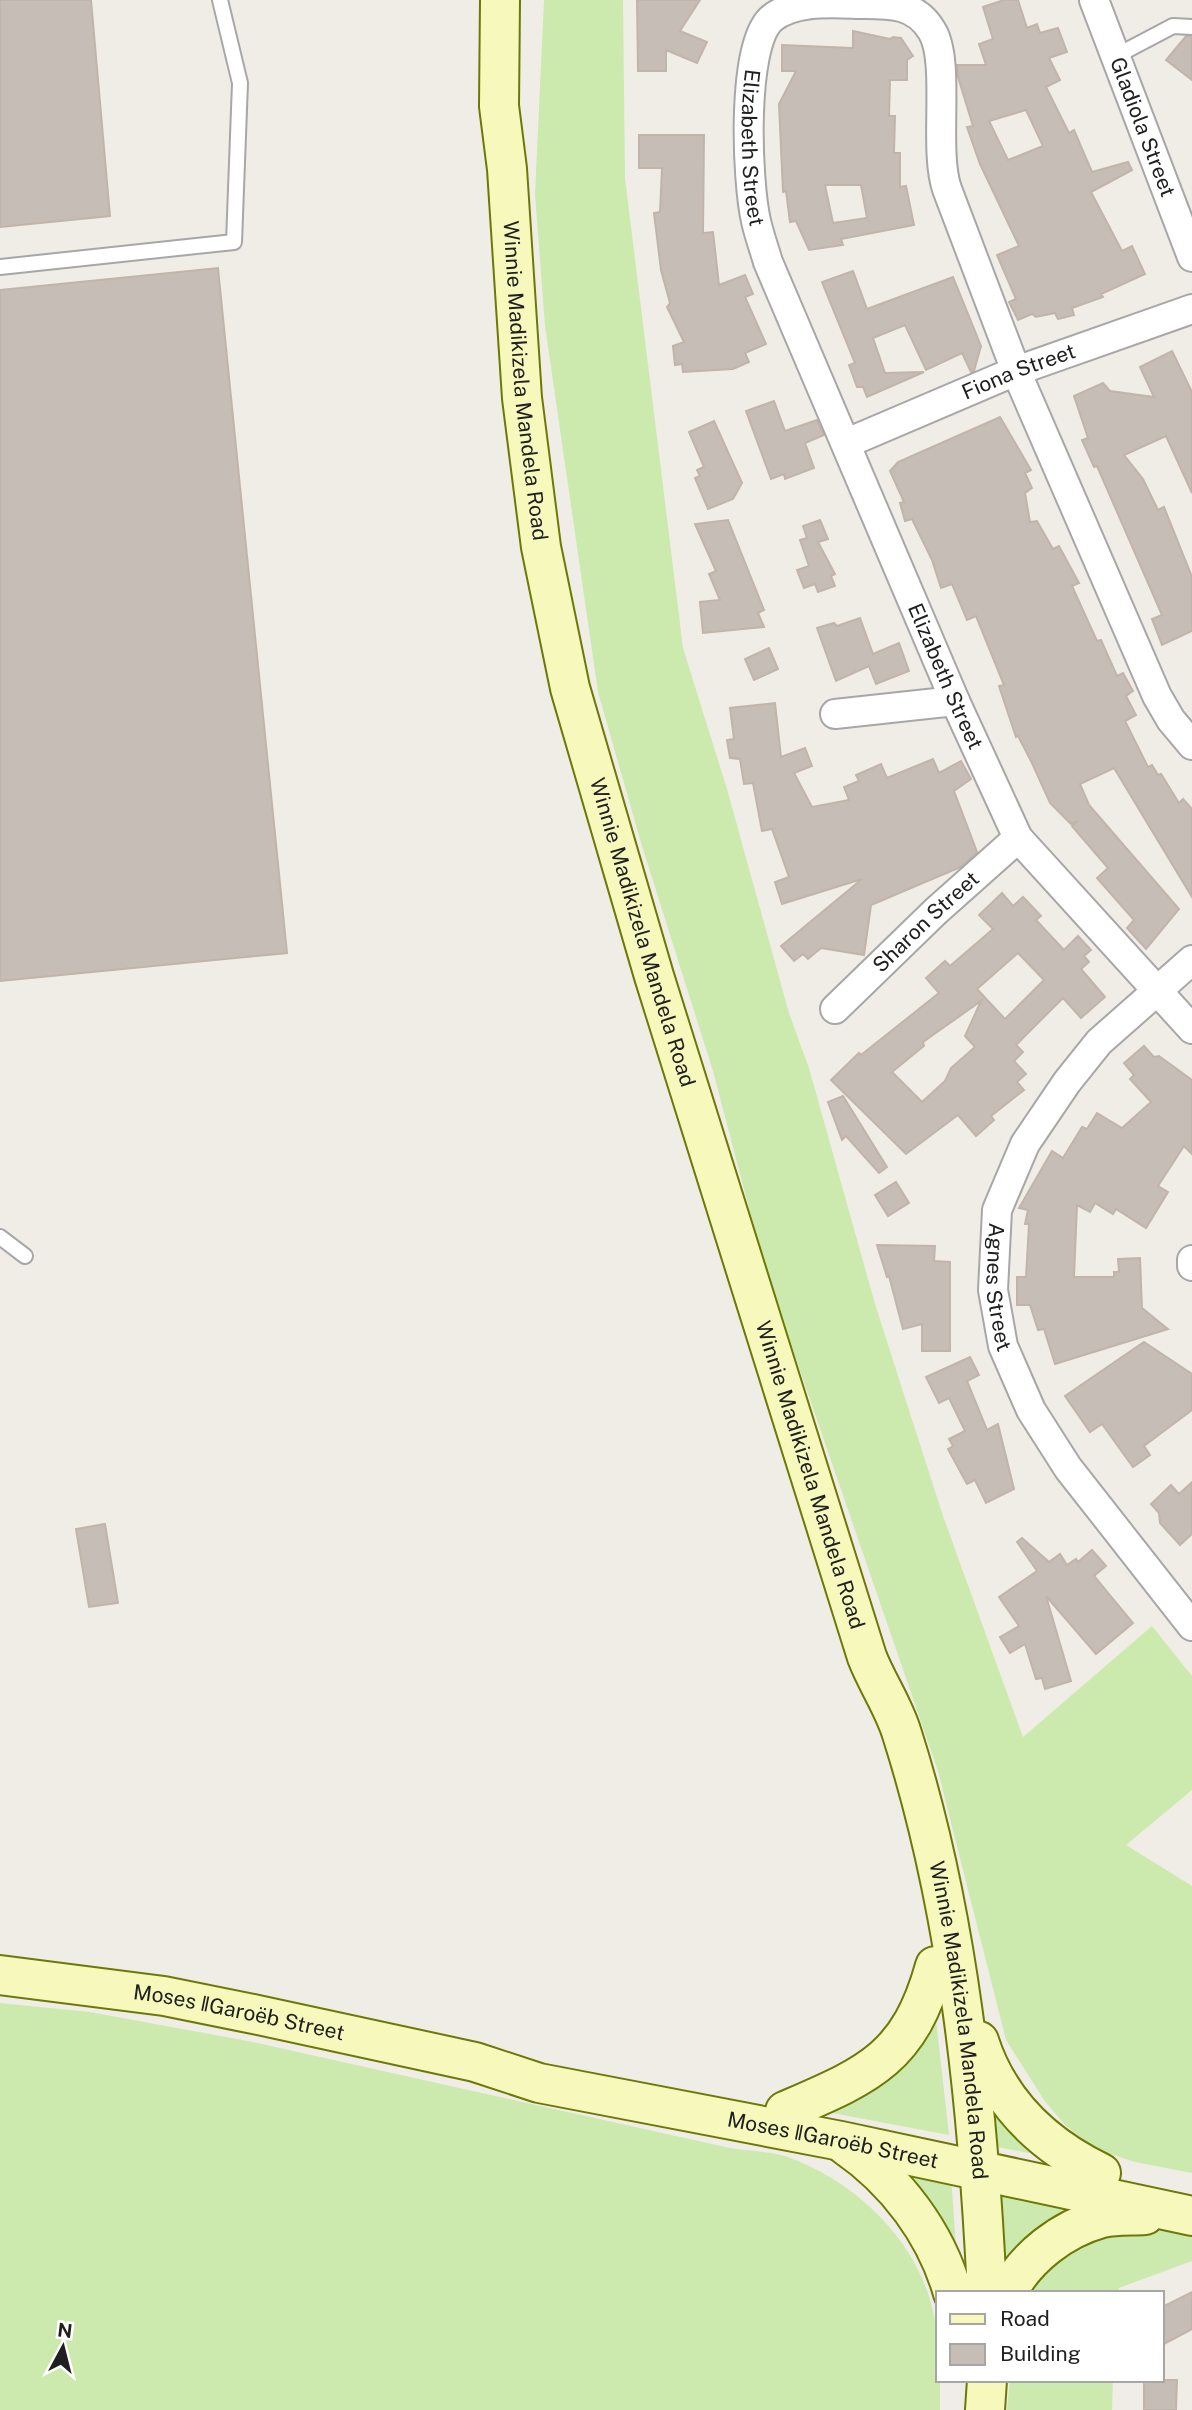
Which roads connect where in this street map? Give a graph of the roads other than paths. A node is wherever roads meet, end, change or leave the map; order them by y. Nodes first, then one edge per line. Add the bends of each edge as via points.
1 (220, 0) edge
2 (500, 0) edge
3 (520, 0) edge
4 (1094, 7) edge
5 (1192, 27) edge
6 (1114, 58) junction
7 (507, 169) junction
8 (1192, 257) edge
9 (0, 267) edge
10 (1192, 309) edge
11 (1016, 371) junction
12 (848, 443) junction
13 (955, 701) junction
14 (835, 714) dead end
15 (1192, 745) edge
16 (1018, 838) junction
17 (1192, 960) edge
18 (1157, 992) junction
19 (835, 1009) dead end
20 (1192, 1029) edge
21 (0, 1237) edge
22 (25, 1256) dead end
23 (1192, 1260) edge
24 (1192, 1266) edge
25 (1192, 1626) edge
26 (945, 1969) junction
27 (0, 1975) edge
28 (475, 2062) junction
29 (785, 2110) junction
30 (841, 2141) junction
31 (972, 2160) junction
32 (1101, 2173) junction
33 (1186, 2207) edge
34 (952, 2291) edge
35 (966, 2291) edge
36 (987, 2291) edge
37 (1008, 2291) edge
38 (966, 2382) edge
39 (987, 2382) edge
40 (965, 2410) edge
41 (985, 2410) edge

1 - 9 lane via 240,83 234,242
2 - 7 main road, Winnie Madikizela Mandela Road via 499,106
3 - 7 main road, Winnie Madikizela Mandela Road via 517,107
4 - 6 street, Gladiola Street
5 - 6 lane via 1173,26
6 - 8 street, Gladiola Street
7 - 26 main road, Winnie Madikizela Mandela Road via 522,398 541,547 570,688 662,1000 874,1676 901,1730 918,1788
10 - 11 street, Fiona Street
11 - 12 street, Fiona Street
11 - 12 street, Elizabeth Street via 943,178 938,53 933,32 901,5 796,7 771,19 757,41 750,71 754,208 768,262
11 - 15 street, Elizabeth Street via 1157,696
12 - 13 street, Elizabeth Street
13 - 14 street
13 - 16 street, Elizabeth Street
16 - 18 street, Elizabeth Street
16 - 19 street, Sharon Street
17 - 18 street, Agnes Street
18 - 20 street, Elizabeth Street
18 - 25 street, Agnes Street via 1099,1042 1025,1144 997,1210 993,1290 1003,1346 1031,1410 1068,1468
21 - 22 lane
23 - 24 street
26 - 29 main road via 903,2038 881,2062 856,2080
26 - 31 main road, Winnie Madikizela Mandela Road
26 - 32 main road via 1000,2091 1049,2143
27 - 28 main road, Moses ǁGaroëb Street via 164,1996
28 - 29 main road, Moses ǁGaroëb Street via 541,2067
28 - 30 main road, Moses ǁGaroëb Street via 539,2083
29 - 31 main road, Moses ǁGaroëb Street
30 - 31 main road, Moses ǁGaroëb Street
30 - 34 main road via 879,2172 919,2219 946,2266
31 - 32 main road, Moses ǁGaroëb Street
31 - 33 main road, Moses ǁGaroëb Street
31 - 35 main road, Winnie Madikizela Mandela Road
31 - 36 main road, Winnie Madikizela Mandela Road
32 - 33 main road, Moses ǁGaroëb Street
33 - 37 main road via 1102,2218 1038,2252 1018,2271
38 - 40 main road
39 - 41 main road

